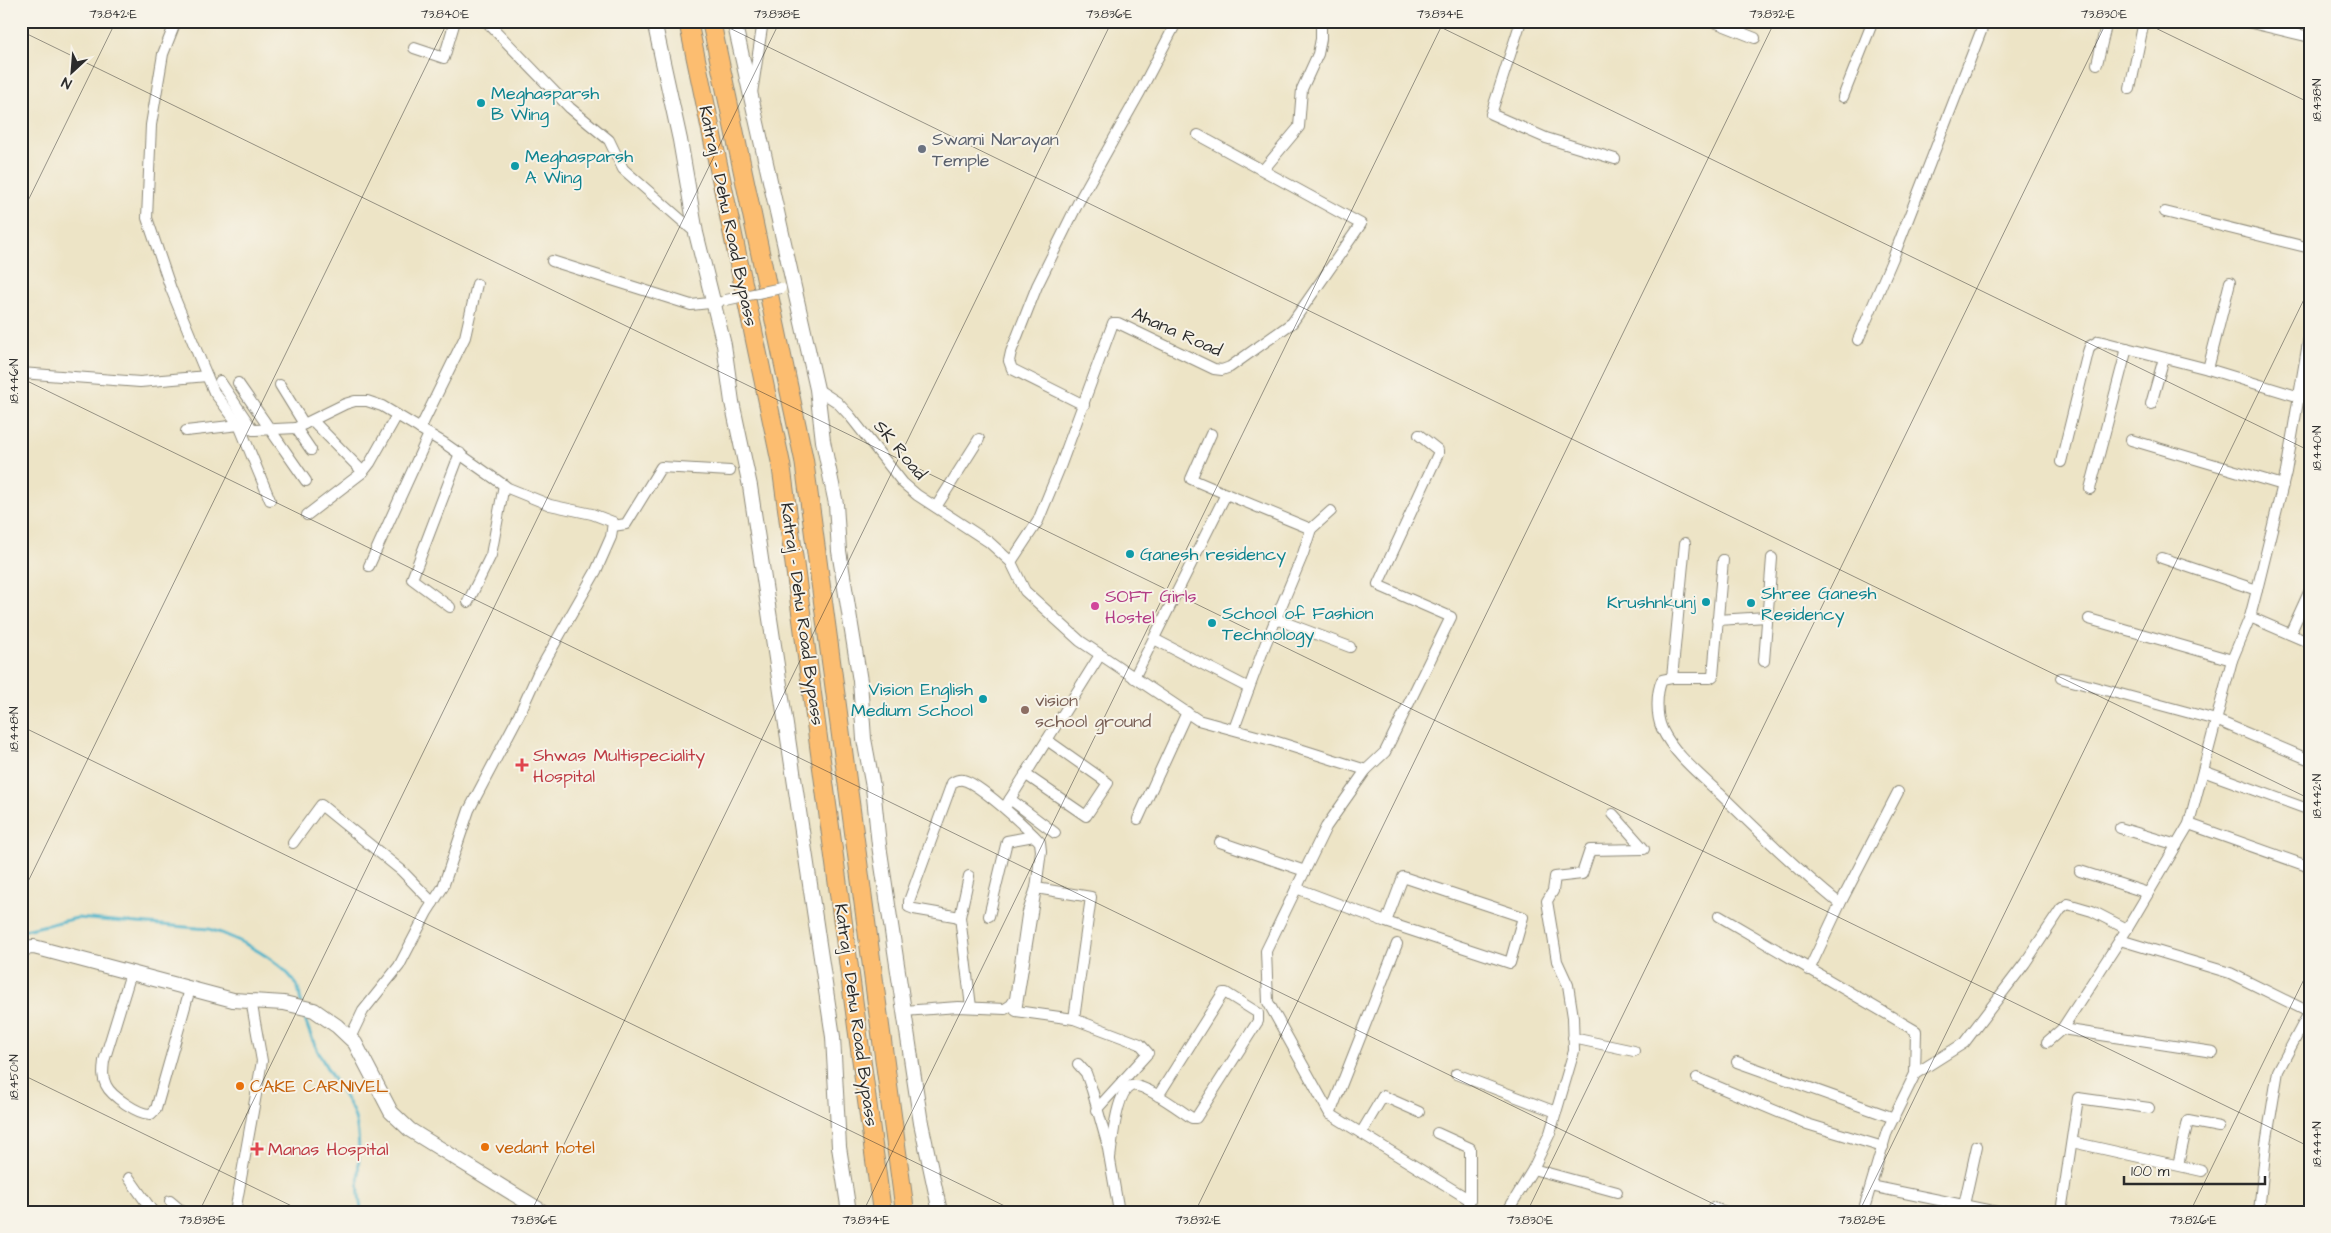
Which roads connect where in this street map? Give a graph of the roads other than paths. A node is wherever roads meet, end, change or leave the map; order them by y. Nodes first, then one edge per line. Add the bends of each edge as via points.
1 (176, 21) edge
2 (455, 21) edge
3 (486, 21) edge
4 (654, 21) edge
5 (688, 21) edge
6 (711, 21) edge
7 (734, 21) edge
8 (763, 21) edge
9 (1177, 21) edge
10 (1321, 21) edge
11 (1522, 21) edge
12 (1712, 21) edge
13 (1873, 21) edge
14 (1985, 21) edge
15 (2107, 21) edge
16 (2144, 21) edge
17 (2243, 21) edge
18 (2310, 37) edge
19 (1755, 38) dead end
20 (414, 48) dead end
21 (2097, 64) dead end
22 (2130, 89) dead end
23 (752, 97) junction
24 (1843, 97) dead end
25 (1198, 135) dead end
26 (1615, 159) dead end
27 (1264, 169) junction
28 (2165, 212) dead end
29 (696, 233) junction
30 (2310, 248) edge
31 (552, 261) dead end
32 (2230, 282) dead end
33 (477, 284) dead end
34 (788, 287) junction
35 (720, 302) junction
36 (2310, 331) edge
37 (1858, 340) dead end
38 (2127, 348) junction
39 (2308, 349) edge
40 (2164, 358) junction
41 (2208, 369) junction
42 (21, 373) edge
43 (207, 376) junction
44 (220, 381) dead end
45 (238, 383) dead end
46 (280, 385) dead end
47 (817, 389) junction
48 (2300, 397) junction
49 (2151, 404) dead end
50 (1084, 405) junction
51 (397, 415) junction
52 (304, 425) junction
53 (239, 426) junction
54 (253, 430) junction
55 (271, 430) junction
56 (186, 432) dead end
57 (424, 432) junction
58 (1211, 434) dead end
59 (1419, 435) dead end
60 (980, 439) dead end
61 (2131, 440) dead end
62 (310, 450) dead end
63 (460, 454) junction
64 (2061, 462) dead end
65 (730, 471) dead end
66 (362, 472) junction
67 (306, 480) dead end
68 (2283, 484) junction
69 (504, 486) junction
70 (2090, 489) dead end
71 (1226, 494) junction
72 (270, 500) dead end
73 (936, 507) junction
74 (1332, 511) dead end
75 (307, 515) dead end
76 (613, 526) junction
77 (1311, 529) junction
78 (1685, 543) dead end
79 (1772, 558) dead end
80 (2162, 558) dead end
81 (1723, 560) dead end
82 (1011, 562) junction
83 (369, 566) dead end
84 (2257, 590) junction
85 (2310, 590) edge
86 (468, 602) dead end
87 (450, 607) dead end
88 (1767, 618) junction
89 (2250, 618) junction
90 (2089, 619) dead end
91 (1276, 620) junction
92 (1717, 620) junction
93 (2290, 634) junction
94 (1154, 639) junction
95 (2310, 643) edge
96 (1350, 647) dead end
97 (1100, 654) junction
98 (2232, 660) junction
99 (1764, 661) dead end
100 (1134, 678) junction
101 (1672, 678) junction
102 (2061, 678) dead end
103 (1249, 688) junction
104 (1187, 712) junction
105 (2216, 720) junction
106 (1234, 729) junction
107 (1047, 740) junction
108 (2310, 760) edge
109 (1366, 770) junction
110 (2203, 771) junction
111 (1025, 774) junction
112 (1898, 792) dead end
113 (2310, 810) edge
114 (1613, 814) dead end
115 (1138, 819) dead end
116 (2189, 824) junction
117 (2120, 828) dead end
118 (1055, 833) dead end
119 (1034, 836) junction
120 (293, 842) dead end
121 (1220, 842) dead end
122 (2177, 845) junction
123 (2310, 867) edge
124 (1305, 871) junction
125 (2080, 871) dead end
126 (969, 876) dead end
127 (1036, 888) junction
128 (1296, 888) junction
129 (2148, 893) junction
130 (433, 903) junction
131 (1840, 904) junction
132 (990, 916) dead end
133 (1719, 916) dead end
134 (960, 917) junction
135 (1386, 922) junction
136 (2127, 929) junction
137 (2120, 940) junction
138 (1397, 944) dead end
139 (21, 948) edge
140 (1809, 970) junction
141 (131, 973) junction
142 (190, 988) junction
143 (252, 1000) junction
144 (970, 1007) junction
145 (904, 1011) junction
146 (2309, 1012) edge
147 (1074, 1019) junction
148 (2062, 1029) junction
149 (350, 1038) junction
150 (1573, 1038) junction
151 (2047, 1042) dead end
152 (1634, 1051) dead end
153 (2213, 1052) dead end
154 (1737, 1062) dead end
155 (1078, 1064) dead end
156 (1456, 1074) dead end
157 (1914, 1074) junction
158 (1697, 1078) dead end
159 (1158, 1096) junction
160 (2149, 1108) dead end
161 (1096, 1110) junction
162 (1419, 1112) dead end
163 (1556, 1112) junction
164 (1330, 1114) junction
165 (1894, 1118) junction
166 (2219, 1127) dead end
167 (1437, 1132) dead end
168 (1361, 1133) junction
169 (2072, 1142) junction
170 (1977, 1146) dead end
171 (1883, 1147) junction
172 (1110, 1158) junction
173 (2178, 1165) junction
174 (1533, 1169) junction
175 (2202, 1171) dead end
176 (129, 1178) dead end
177 (1871, 1186) junction
178 (1617, 1192) dead end
179 (1470, 1200) junction
180 (170, 1201) dead end
181 (1942, 1201) junction
182 (1964, 1205) junction
183 (1713, 1208) dead end
184 (153, 1212) edge
185 (183, 1212) edge
186 (235, 1212) edge
187 (543, 1212) edge
188 (849, 1212) edge
189 (882, 1212) edge
190 (905, 1212) edge
191 (940, 1212) edge
192 (1119, 1212) edge
193 (1467, 1212) edge
194 (1507, 1212) edge
195 (1726, 1212) edge
196 (1863, 1212) edge
197 (1940, 1212) edge
198 (1997, 1212) edge
199 (2061, 1212) edge
200 (2259, 1212) edge

1 - 43 street via 163,54 151,125 147,218 171,289
2 - 20 street via 444,58
3 - 29 street via 570,108 609,140 623,169
4 - 29 street
5 - 189 highway, Katraj - Dehu Road Bypass via 781,464
6 - 190 highway, Katraj - Dehu Road Bypass via 804,460
7 - 23 street
8 - 23 street
9 - 50 street via 1079,201 1037,286 1011,352 1009,361 1012,369
10 - 27 street via 1318,54 1302,89 1299,126
11 - 26 street via 1491,114 1546,138
12 - 19 street
13 - 24 street
14 - 37 street
15 - 21 street
16 - 22 street
17 - 18 street
23 - 34 street via 782,239
25 - 27 street
27 - 50 street, Ahana Road via 1362,224 1292,322 1222,370 1113,323
28 - 30 street
29 - 35 street
31 - 35 street via 691,305
32 - 41 street
33 - 57 street via 465,337
34 - 35 street, bridge
34 - 47 street
35 - 188 street via 734,412 750,486 833,1037 838,1147
36 - 39 street
38 - 40 street
38 - 64 street via 2098,341 2090,346
38 - 70 street
39 - 48 street
40 - 41 street
40 - 49 street
41 - 48 street
42 - 43 street via 140,382
43 - 53 street via 214,392
44 - 54 street
45 - 55 street
46 - 52 street
47 - 73 street, SK Road via 837,402 850,416 903,484
47 - 145 street via 823,441 836,504 839,551 860,681 864,739
48 - 68 street
50 - 82 street, Ahana Road via 1038,521
51 - 52 street via 382,406 355,400
51 - 57 street
51 - 66 street
52 - 55 street
52 - 62 street
52 - 66 street
53 - 54 street
53 - 56 street
53 - 72 street
54 - 55 street
55 - 67 street
57 - 63 street
57 - 83 street
58 - 71 street via 1191,480
59 - 109 street via 1436,448 1438,454 1378,584 1450,617 1385,752
60 - 73 street
61 - 68 street
63 - 69 street
63 - 87 street via 412,579
65 - 76 street via 661,467 626,524
66 - 75 street
68 - 84 street
69 - 76 street via 550,505 614,522
69 - 86 street via 491,555
71 - 77 street
71 - 94 street
73 - 82 street, SK Road via 990,542
74 - 77 street
76 - 130 street via 596,571 538,673 520,715 469,810 443,887
77 - 91 street
78 - 101 street
79 - 88 street
80 - 84 street
81 - 92 street
82 - 97 street via 1025,591 1080,641
84 - 89 street
85 - 93 street
88 - 92 street
88 - 99 street
89 - 93 street
89 - 98 street
90 - 98 street
91 - 96 street
91 - 103 street
92 - 101 street via 1713,676
93 - 95 street
94 - 100 street
94 - 103 street
97 - 100 street
97 - 107 street
98 - 105 street
100 - 104 street
101 - 131 street via 1662,680 1658,710 1661,728 1680,756
102 - 105 street
103 - 106 street
104 - 106 street via 1198,720
104 - 115 street
105 - 108 street
105 - 110 street
106 - 109 street
107 - 111 street
107 - 111 street via 1108,783 1086,816
109 - 124 street via 1326,827
110 - 113 street
110 - 116 street
111 - 118 street via 1008,801
112 - 131 street
114 - 150 street via 1644,849 1590,850 1582,874 1555,877 1553,891 1547,901 1557,962 1568,986
116 - 122 street
116 - 123 street
117 - 122 street
119 - 127 street via 1040,842 1041,851
119 - 132 street via 1008,841
119 - 134 street via 989,796 964,780 952,783 909,907
120 - 130 street via 321,805 401,870
121 - 124 street
122 - 129 street
124 - 128 street
125 - 129 street
126 - 134 street
127 - 144 street via 1027,915 1015,999 1005,1009
127 - 147 street via 1091,897
127 - 147 street via 1016,1011
128 - 135 street
128 - 164 street via 1266,951 1268,1002
129 - 136 street
130 - 149 street via 399,966 363,1012
131 - 140 street
133 - 140 street
134 - 144 street
135 - 135 street via 1403,877 1523,917 1510,963
136 - 137 street
136 - 157 street via 2092,911 2068,904 2061,908 1964,1043
137 - 146 street via 2230,974
137 - 148 street
138 - 164 street
139 - 141 street via 34,947
140 - 157 street via 1916,1031
141 - 142 street
141 - 142 street via 102,1076 106,1087 144,1115 152,1114 156,1109
142 - 143 street via 233,1000
143 - 149 street via 314,1010
143 - 186 street via 262,1061
144 - 145 street
145 - 191 street via 921,1124
146 - 200 street via 2278,1071
147 - 161 street via 1140,1044 1148,1053
148 - 151 street
148 - 153 street
149 - 187 street via 367,1063 391,1112 410,1130
150 - 152 street
150 - 163 street via 1574,1051
154 - 165 street
155 - 161 street via 1086,1073
156 - 163 street
157 - 165 street
158 - 171 street via 1807,1124
159 - 159 street via 1192,1118 1200,1116 1258,1021 1258,1012 1223,993
159 - 172 street via 1137,1086 1126,1090 1119,1103
160 - 169 street via 2078,1098
161 - 172 street
162 - 168 street via 1383,1096
163 - 174 street
164 - 168 street
165 - 171 street
166 - 173 street via 2188,1121
167 - 179 street via 1470,1148
168 - 179 street
169 - 173 street
169 - 199 street
170 - 182 street
171 - 177 street
172 - 192 street
173 - 175 street
174 - 178 street
174 - 194 street
176 - 184 street
177 - 181 street
177 - 196 street
179 - 193 street
180 - 185 street
181 - 182 street
181 - 197 street
182 - 198 street
183 - 195 street

